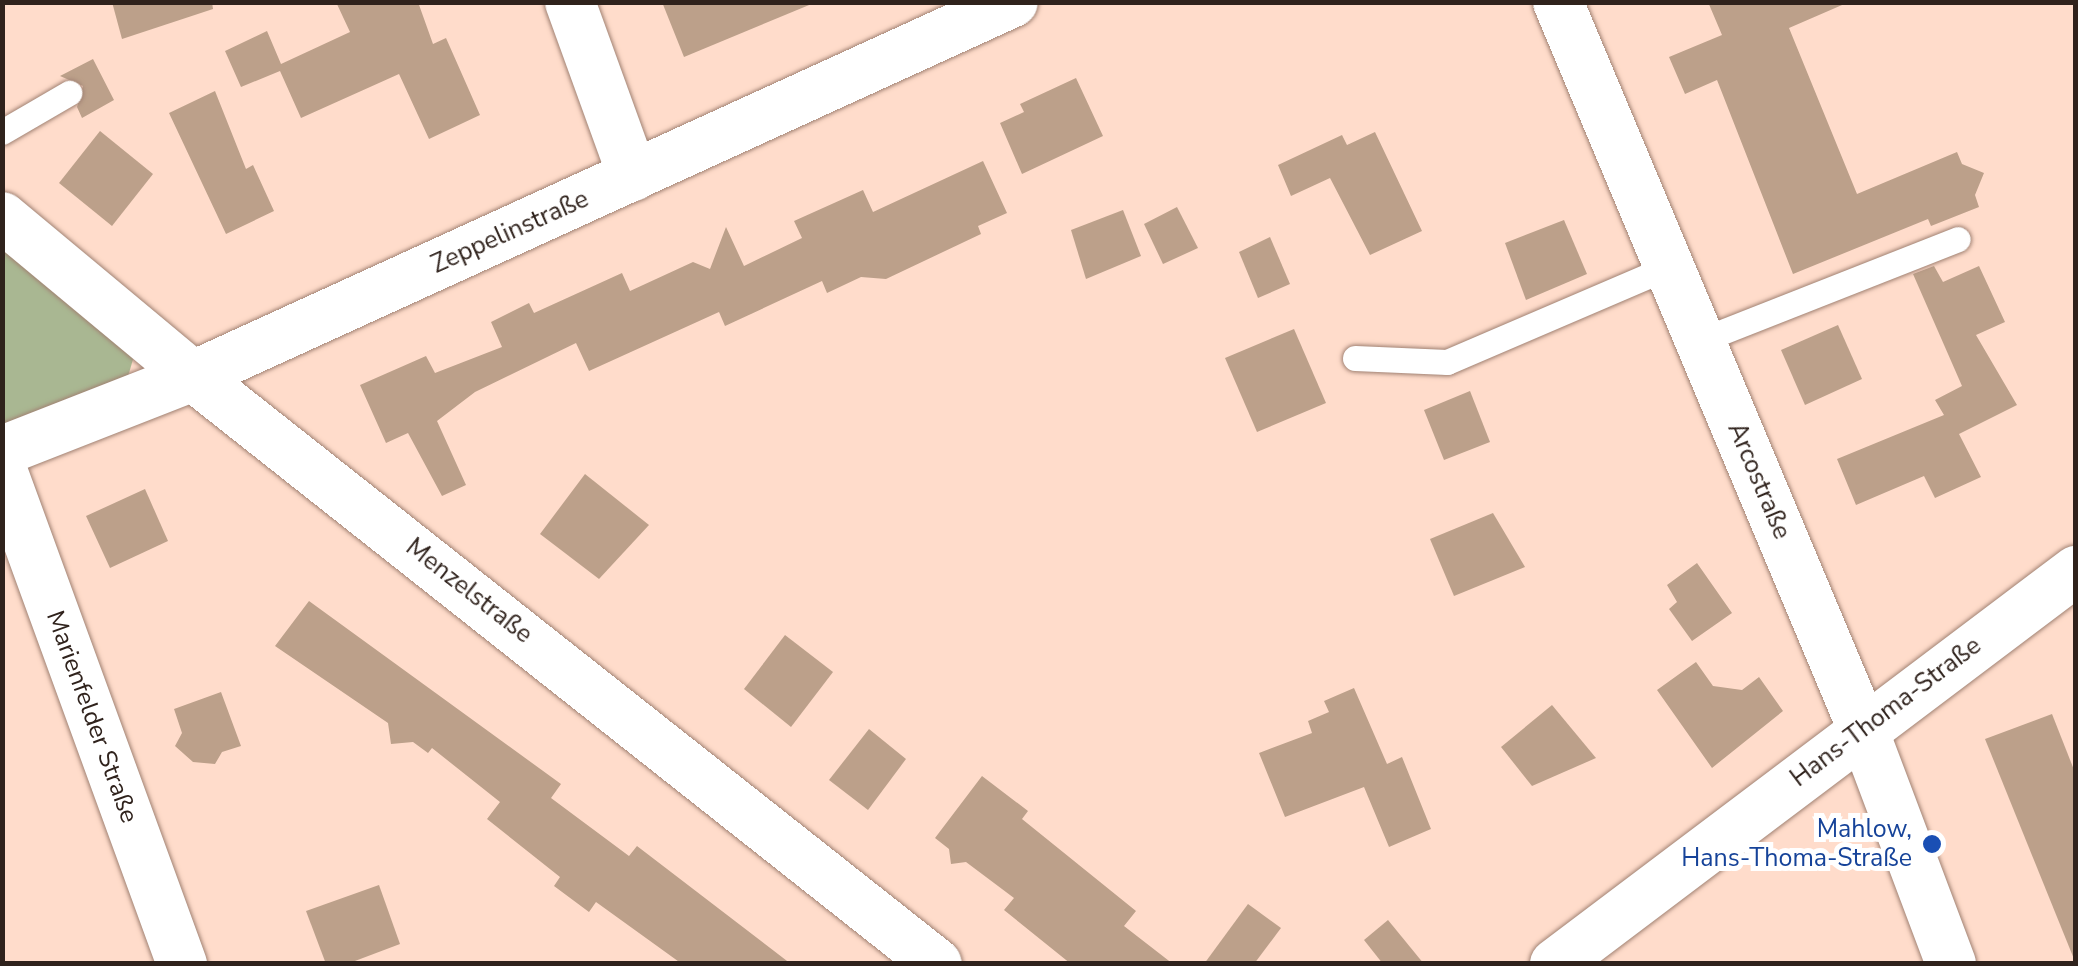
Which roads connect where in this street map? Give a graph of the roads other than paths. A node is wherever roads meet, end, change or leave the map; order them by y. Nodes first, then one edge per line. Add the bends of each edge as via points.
1 (570, 2) edge
2 (1013, 2) edge
3 (1558, 2) edge
4 (69, 93) dead end
5 (2, 132) edge
6 (633, 176) junction
7 (2, 217) edge
8 (1958, 239) dead end
9 (1669, 267) junction
10 (1700, 341) junction
11 (1355, 358) dead end
12 (193, 376) junction
13 (2, 451) edge
14 (2, 470) edge
15 (2076, 572) edge
16 (1862, 728) junction
17 (182, 964) edge
18 (937, 964) edge
19 (1555, 964) edge
20 (1951, 964) edge

1 - 6 street
2 - 6 street, Zeppelinstraße
3 - 9 street, Arcostraße
4 - 5 lane
6 - 12 street, Zeppelinstraße
7 - 12 street, Menzelstraße
8 - 10 lane
9 - 10 street, Arcostraße
9 - 11 lane via 1447,362
10 - 16 street, Arcostraße
12 - 13 street, Zeppelinstraße
12 - 18 street, Menzelstraße
14 - 17 street, Marienfelder Straße
15 - 16 street, Hans-Thoma-Straße
16 - 19 street, Hans-Thoma-Straße
16 - 20 street, Arcostraße

